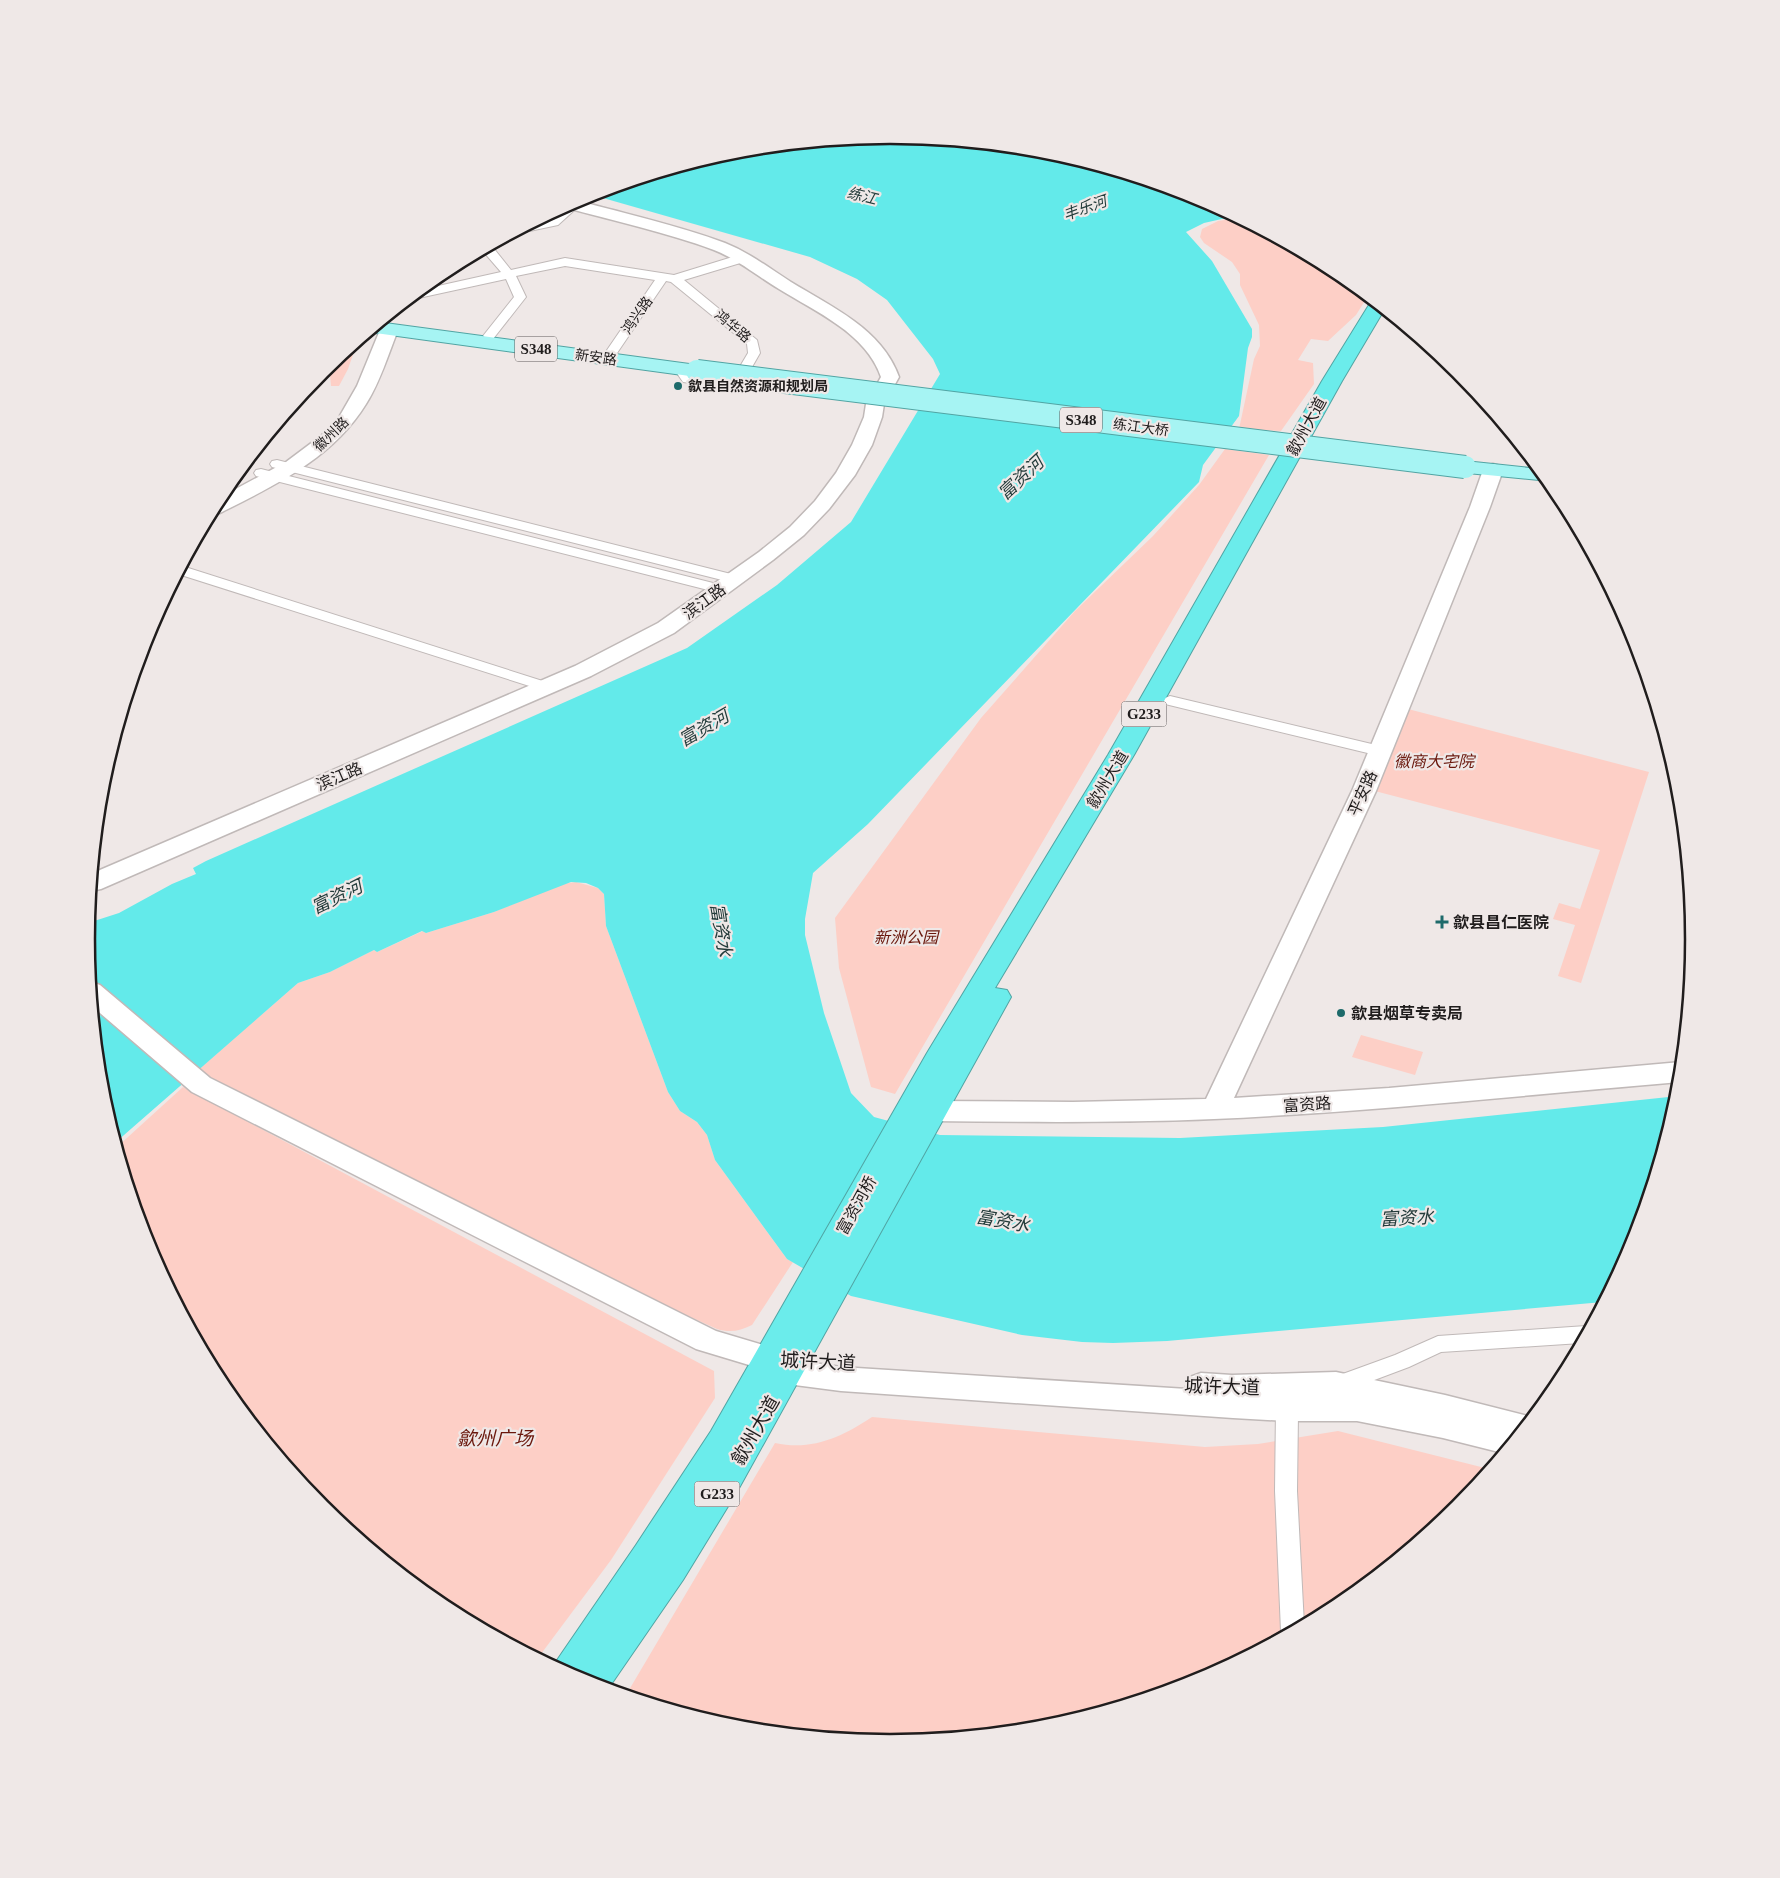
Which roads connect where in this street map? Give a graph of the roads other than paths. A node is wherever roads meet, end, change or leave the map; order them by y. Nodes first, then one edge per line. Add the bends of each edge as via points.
1 (582, 207) edge
2 (560, 216) edge
3 (537, 226) edge
4 (490, 252) edge
5 (743, 258) junction
6 (508, 275) junction
7 (669, 278) junction
8 (429, 292) edge
9 (1375, 309) edge
10 (1385, 317) edge
11 (386, 324) edge
12 (386, 324) edge
13 (384, 326) edge
14 (490, 336) junction
15 (611, 352) junction
16 (693, 368) junction
17 (735, 385) junction
18 (875, 404) junction
19 (1466, 464) junction
20 (1530, 468) edge
21 (276, 470) junction
22 (1493, 470) junction
23 (1535, 475) edge
24 (236, 488) edge
25 (227, 500) edge
26 (185, 572) edge
27 (727, 584) junction
28 (547, 686) junction
29 (1170, 701) junction
30 (1380, 752) junction
31 (98, 881) edge
32 (98, 997) edge
33 (1673, 1073) edge
34 (1215, 1109) junction
35 (920, 1118) junction
36 (818, 1293) joint
37 (1579, 1334) edge
38 (784, 1362) junction
39 (1336, 1385) junction
40 (1287, 1408) junction
41 (1519, 1426) edge
42 (1506, 1441) edge
43 (1293, 1624) edge
44 (573, 1667) edge
45 (595, 1677) edge

1 - 5 street, 滨江路 via 707,242
2 - 3 street via 554,223
4 - 6 street
5 - 7 street
5 - 18 street, 滨江路 via 844,322 868,342 883,359 890,377
6 - 7 street via 565,262
6 - 8 street
6 - 14 street via 518,287 520,297
7 - 15 street, 鸿兴路
7 - 17 street, 鸿华路 via 753,343 754,353
9 - 35 highway, 歙州大道 / G233 via 1121,755 937,1060
10 - 29 highway, 歙州大道 / G233
11 - 14 main road, 新安路 / S348
12 - 16 main road, 新安路 / S348
13 - 21 street, 徽州路 via 366,388 352,413 327,441
14 - 15 main road, 新安路 / S348
15 - 16 main road, 新安路 / S348
16 - 17 street via 688,379
16 - 19 main road, 练江大桥 / S348, bridge
17 - 18 street
18 - 27 street, 滨江路 via 874,417 862,445 834,490 795,532
19 - 20 main road, S348
19 - 22 main road, S348
21 - 24 street, 徽州路
21 - 25 street, 徽州路
21 - 27 street
22 - 23 main road, S348
22 - 30 street, 平安路
26 - 28 street
27 - 28 street, 滨江路 via 666,628
28 - 31 street, 滨江路
29 - 30 street
29 - 35 highway, 歙州大道 / G233
30 - 34 street, 平安路
32 - 38 street via 201,1084 707,1340
33 - 34 street, 富资路 via 1361,1100
34 - 35 street, 富资路
35 - 36 highway, 富资河桥 / G233
36 - 38 highway, 歙州大道 / G233
37 - 39 street via 1438,1344
38 - 39 street, 城许大道 via 853,1363 1232,1388
38 - 40 street, 城许大道 via 841,1379
38 - 44 highway, 歙州大道 / G233 via 723,1441
38 - 45 highway, 歙州大道 / G233 via 744,1449
39 - 40 street
39 - 41 street, 城许大道
40 - 42 street, 城许大道 via 1358,1408
40 - 43 street via 1286,1491

